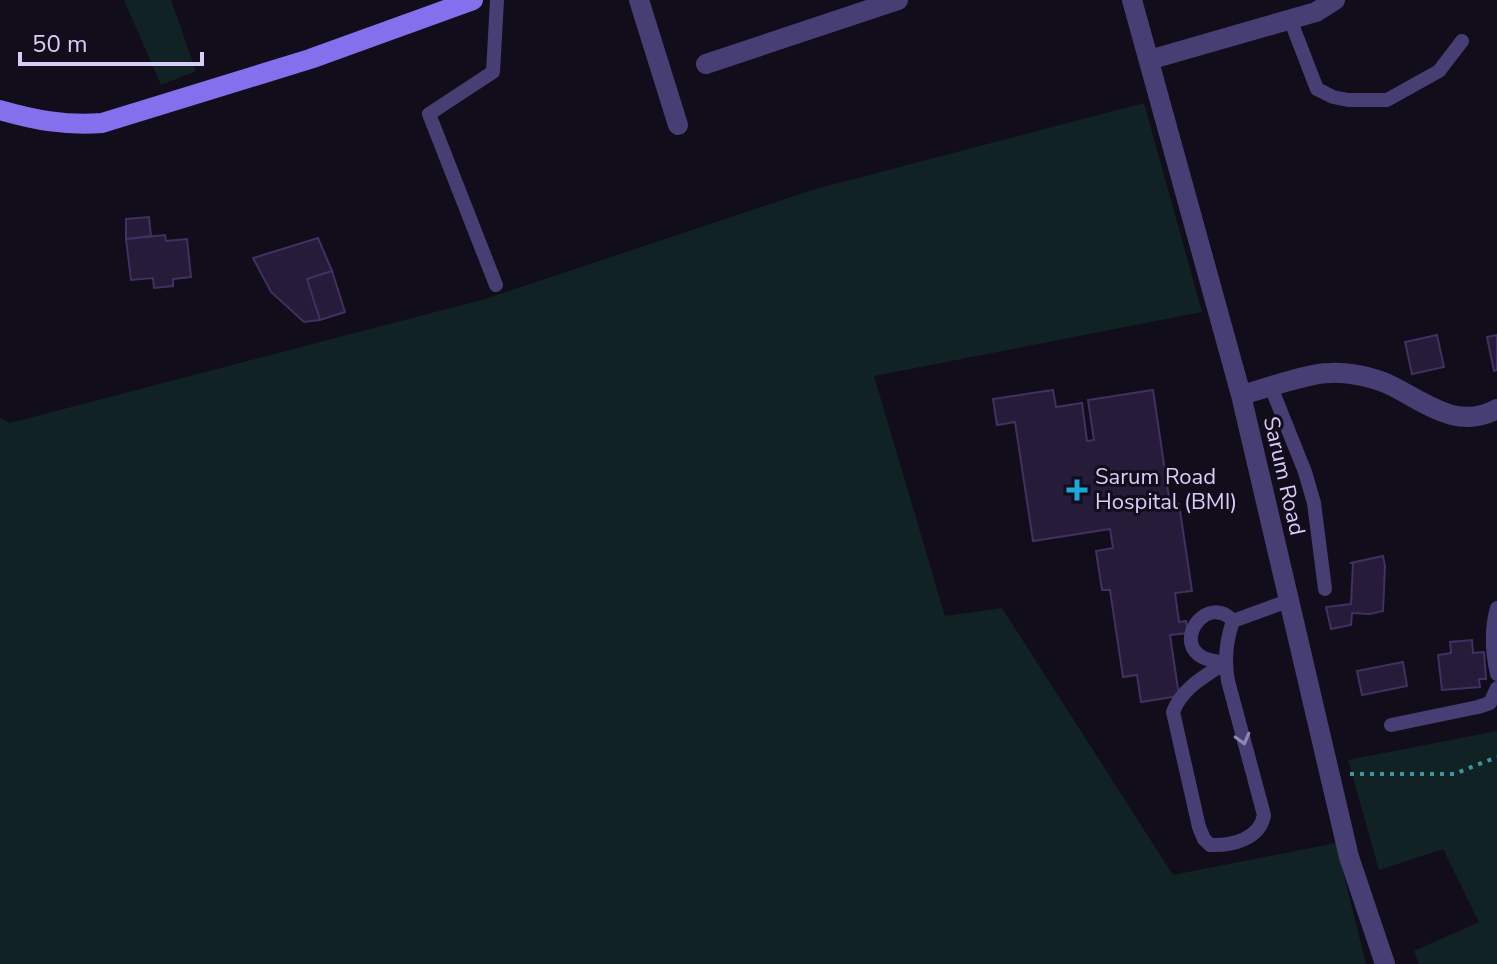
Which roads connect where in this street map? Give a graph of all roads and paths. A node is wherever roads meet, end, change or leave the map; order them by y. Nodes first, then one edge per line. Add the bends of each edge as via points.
1 (473, 0) edge
2 (497, 0) edge
3 (639, 0) edge
4 (898, 0) edge
5 (1132, 0) edge
6 (1335, 0) edge
7 (1290, 19) junction
8 (1462, 41) dead end
9 (1149, 60) junction
10 (706, 64) dead end
11 (0, 110) edge
12 (678, 125) dead end
13 (496, 285) dead end
14 (1271, 387) junction
15 (1241, 395) junction
16 (1497, 409) edge
17 (1325, 589) dead end
18 (1288, 601) junction
19 (1497, 608) edge
20 (1233, 621) junction
21 (1225, 663) junction
22 (1497, 674) edge
23 (1497, 688) edge
24 (1391, 725) dead end
25 (1497, 757) edge
26 (1339, 774) dead end
27 (1385, 964) edge

1 - 11 main road via 310,59 102,123 73,125
2 - 13 lane via 493,72 429,114
3 - 12 street
4 - 10 street
5 - 9 street, Sarum Road
6 - 7 street
7 - 8 lane via 1317,89 1348,100 1387,100 1439,71
7 - 9 street
9 - 15 street, Sarum Road
14 - 15 street
14 - 16 street via 1329,373 1386,383 1452,416 1471,418
14 - 17 lane via 1314,503
15 - 18 street, Sarum Road
18 - 20 lane
18 - 27 street, Sarum Road via 1349,857
19 - 22 lane
20 - 21 lane
20 - 21 lane via 1221,613 1202,615 1195,622 1196,654
21 -> 21 lane via 1264,815 1258,831 1246,839 1210,845 1199,827 1173,712 1187,689
23 - 24 lane via 1490,703
25 - 26 path via 1454,774

